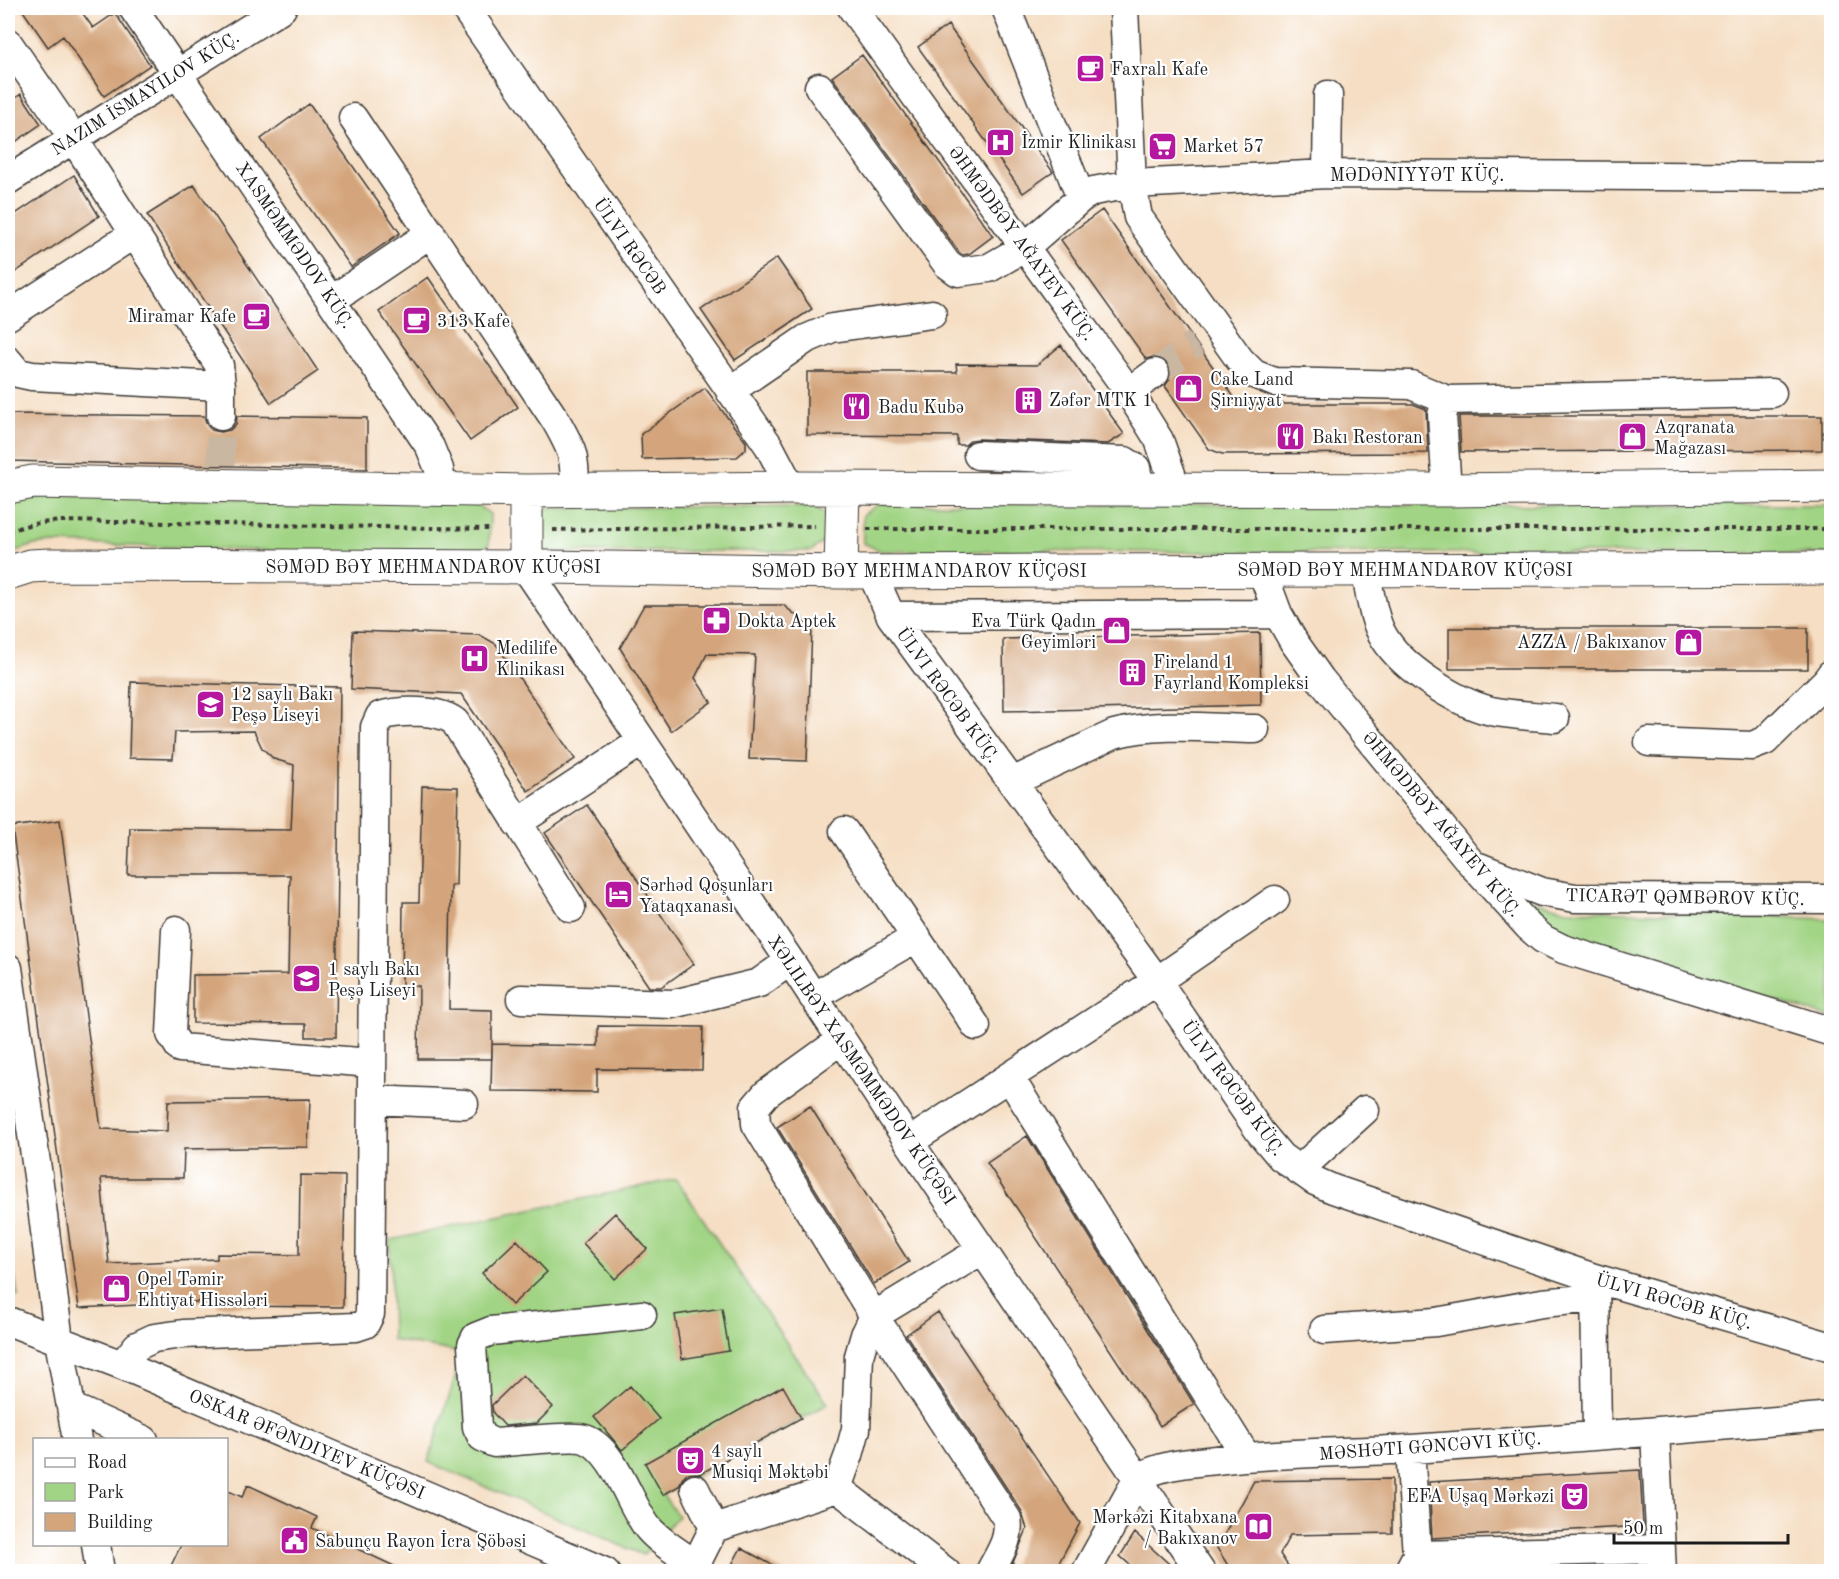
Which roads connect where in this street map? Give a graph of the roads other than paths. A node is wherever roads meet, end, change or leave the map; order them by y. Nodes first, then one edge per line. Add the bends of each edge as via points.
1 (133, 8) edge
2 (282, 8) edge
3 (465, 8) edge
4 (854, 8) edge
5 (1006, 8) edge
6 (1124, 8) edge
7 (8, 43) edge
8 (178, 72) junction
9 (819, 87) dead end
10 (1328, 95) dead end
11 (353, 118) dead end
12 (73, 138) junction
13 (1327, 174) junction
14 (1832, 177) edge
15 (8, 180) edge
16 (1132, 184) junction
17 (1081, 198) junction
18 (431, 233) junction
19 (134, 234) junction
20 (1024, 248) junction
21 (332, 300) junction
22 (932, 314) dead end
23 (8, 316) edge
24 (8, 361) edge
25 (1155, 373) tunnel mouth
26 (221, 386) junction
27 (730, 391) junction
28 (1129, 392) junction
29 (1772, 393) dead end
30 (1447, 400) junction
31 (221, 416) tunnel mouth
32 (978, 455) dead end
33 (1832, 486) edge
34 (8, 487) edge
35 (791, 488) junction
36 (843, 488) junction
37 (1140, 488) junction
38 (1176, 488) junction
39 (442, 489) junction
40 (574, 490) junction
41 (1447, 490) junction
42 (526, 491) junction
43 (526, 567) junction
44 (1832, 568) edge
45 (1365, 570) junction
46 (856, 571) junction
47 (1262, 571) junction
48 (8, 573) edge
49 (1278, 614) junction
50 (891, 616) junction
51 (1832, 673) edge
52 (1555, 718) dead end
53 (1255, 729) dead end
54 (641, 742) junction
55 (1649, 742) dead end
56 (1012, 782) junction
57 (517, 823) junction
58 (844, 831) dead end
59 (1472, 864) junction
60 (1832, 899) edge
61 (1275, 900) dead end
62 (571, 908) dead end
63 (176, 930) dead end
64 (916, 937) junction
65 (790, 961) junction
66 (8, 968) edge
67 (1157, 981) junction
68 (813, 997) junction
69 (521, 999) dead end
70 (976, 1026) dead end
71 (1832, 1032) edge
72 (841, 1040) junction
73 (372, 1063) junction
74 (1010, 1078) junction
75 (372, 1100) junction
76 (464, 1104) dead end
77 (1365, 1110) dead end
78 (909, 1142) junction
79 (1299, 1170) junction
80 (982, 1250) junction
81 (1595, 1288) junction
82 (642, 1315) dead end
83 (874, 1316) junction
84 (8, 1321) edge
85 (1324, 1330) dead end
86 (59, 1341) junction
87 (1832, 1347) edge
88 (122, 1365) junction
89 (71, 1407) junction
90 (1832, 1416) edge
91 (1655, 1432) junction
92 (1597, 1435) junction
93 (77, 1438) edge
94 (140, 1438) edge
95 (1410, 1449) junction
96 (1246, 1456) junction
97 (1138, 1478) junction
98 (837, 1488) junction
99 (695, 1489) dead end
100 (714, 1528) junction
101 (96, 1546) edge
102 (1662, 1560) edge
103 (1413, 1563) edge
104 (693, 1568) edge
105 (100, 1572) edge
106 (605, 1572) edge
107 (946, 1572) edge
108 (990, 1572) edge
109 (1086, 1572) edge
110 (1201, 1572) edge

1 - 8 street, XASMƏMMƏDOV KÜÇ.
2 - 8 street
3 - 27 street, ÜLVI RƏCƏB
4 - 20 street, ƏHMƏDBƏY AĞAYEV KÜÇ.
5 - 17 street
6 - 16 street
7 - 12 street
8 - 12 street
8 - 21 street, XASMƏMMƏDOV KÜÇ.
9 - 20 street, MƏDƏNIYYƏT KÜÇ. via 946,264 958,272 989,268
10 - 13 street
11 - 18 street
12 - 15 street
12 - 19 street
13 - 14 street, MƏDƏNIYYƏT KÜÇ.
13 - 16 street, MƏDƏNIYYƏT KÜÇ.
16 - 17 street, MƏDƏNIYYƏT KÜÇ. via 1103,188
16 - 30 street via 1138,217 1206,336 1254,374 1274,382 1412,385
17 - 20 street, MƏDƏNIYYƏT KÜÇ.
18 - 21 street
18 - 40 street via 556,421 575,463
19 - 23 street
19 - 26 street via 219,365
20 - 28 street, ƏHMƏDBƏY AĞAYEV KÜÇ.
21 - 39 street, XASMƏMMƏDOV KÜÇ. via 430,447
22 - 27 street via 832,328 806,339
24 - 26 street via 18,372 32,376
25 - 28 street
26 - 31 street
27 - 35 street, ÜLVI RƏCƏB via 769,446
28 - 38 street, ƏHMƏDBƏY AĞAYEV KÜÇ. via 1159,440
29 - 30 street
30 - 41 street via 1442,415
32 - 37 street via 1125,461 1136,468
33 - 41 main road
34 - 39 main road via 33,482 221,475
35 - 36 main road
35 - 40 main road
36 - 37 main road
36 - 46 main road
37 - 38 main road
38 - 41 main road
39 - 42 main road
40 - 42 main road
42 - 43 main road
43 - 46 main road, SƏMƏD BƏY MEHMANDAROV KÜÇƏSI
43 - 48 main road, SƏMƏD BƏY MEHMANDAROV KÜÇƏSI via 50,565
43 - 54 street, XƏLILBƏY XASMƏMMƏDOV KÜÇƏSI
44 - 45 main road, SƏMƏD BƏY MEHMANDAROV KÜÇƏSI
45 - 47 main road, SƏMƏD BƏY MEHMANDAROV KÜÇƏSI
45 - 52 street via 1381,632 1389,646 1412,667 1473,705
46 - 47 main road, SƏMƏD BƏY MEHMANDAROV KÜÇƏSI
46 - 50 street, ÜLVI RƏCƏB KÜÇ.
47 - 49 street, ƏHMƏDBƏY AĞAYEV KÜÇ.
49 - 50 street
49 - 59 street, ƏHMƏDBƏY AĞAYEV KÜÇ. via 1321,680
50 - 56 street, ÜLVI RƏCƏB KÜÇ.
51 - 55 street via 1765,741 1752,746
53 - 56 street via 1131,730 1114,734
54 - 57 street
54 - 65 street, XƏLILBƏY XASMƏMMƏDOV KÜÇƏSI
56 - 67 street, ÜLVI RƏCƏB KÜÇ.
57 - 62 street
57 - 73 street via 448,716 391,712 380,716 375,727
58 - 64 street
59 - 60 street, TICARƏT QƏMBƏROV KÜÇ. via 1542,892 1575,898
59 - 71 street, ƏHMƏDBƏY AĞAYEV KÜÇ. via 1529,927 1563,950
61 - 67 street
63 - 73 street via 171,1034 180,1048
64 - 68 street
64 - 70 street
65 - 68 street, XƏLILBƏY XASMƏMMƏDOV KÜÇƏSI
65 - 69 street via 759,983 673,1004
66 - 86 street
67 - 74 street
67 - 79 street, ÜLVI RƏCƏB KÜÇ. via 1260,1132 1281,1157
68 - 72 street, XƏLILBƏY XASMƏMMƏDOV KÜÇƏSI
72 - 78 street, XƏLILBƏY XASMƏMMƏDOV KÜÇƏSI
72 - 83 street via 766,1094 755,1107 756,1124
73 - 75 street
74 - 78 street
74 - 96 street
75 - 76 street
75 - 88 street via 370,1314 365,1323 356,1328 154,1338 137,1346
77 - 79 street
78 - 80 street, XƏLILBƏY XASMƏMMƏDOV KÜÇƏSI
79 - 81 street, ÜLVI RƏCƏB KÜÇ. via 1333,1189
80 - 83 street
80 - 97 street, XƏLILBƏY XASMƏMMƏDOV KÜÇƏSI
81 - 85 street via 1542,1303 1436,1322
81 - 87 street, ÜLVI RƏCƏB KÜÇ.
81 - 92 street
82 - 104 street via 491,1331 476,1337 472,1345 477,1426 482,1437 494,1443 584,1438 597,1446 647,1526
83 - 98 street via 860,1356 856,1429
83 - 108 street via 1007,1519 1006,1541
84 - 86 street, OSKAR ƏFƏNDIYEV KÜÇƏSI
86 - 88 street, OSKAR ƏFƏNDIYEV KÜÇƏSI
86 - 89 street
88 - 106 street, OSKAR ƏFƏNDIYEV KÜÇƏSI
89 - 93 street
89 - 94 street
90 - 91 street, MƏSHƏTI GƏNCƏVI KÜÇ.
91 - 92 street, MƏSHƏTI GƏNCƏVI KÜÇ.
91 - 102 street
92 - 95 street, MƏSHƏTI GƏNCƏVI KÜÇ.
95 - 96 street, MƏSHƏTI GƏNCƏVI KÜÇ.
95 - 103 street
96 - 97 street, MƏSHƏTI GƏNCƏVI KÜÇ. via 1166,1466
97 - 109 street
97 - 110 street, XƏLILBƏY XASMƏMMƏDOV KÜÇƏSI
98 - 100 street
98 - 107 street
99 - 100 street
100 - 104 street
101 - 105 street
102 - 103 street

